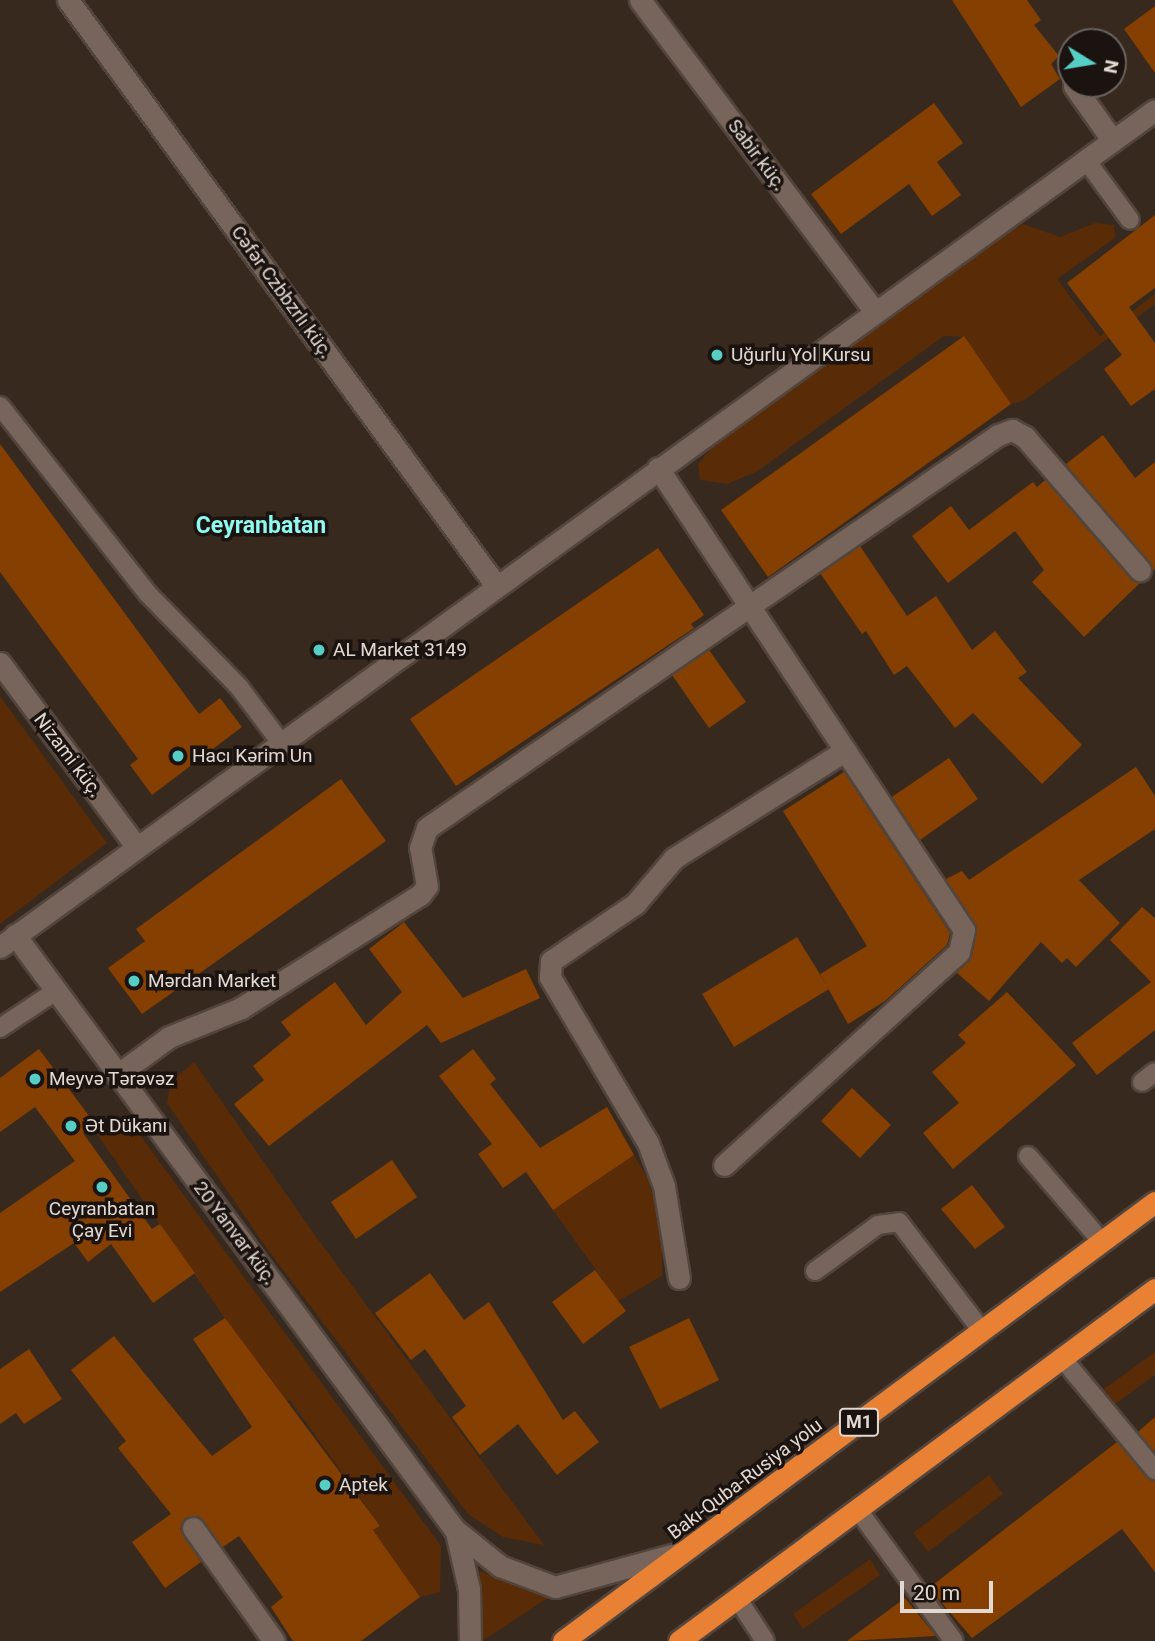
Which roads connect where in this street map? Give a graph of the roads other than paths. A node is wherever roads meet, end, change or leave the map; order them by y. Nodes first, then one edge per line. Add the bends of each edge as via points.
1 (68, 0) edge
2 (640, 0) edge
3 (1083, 98) edge
4 (1155, 110) edge
5 (1113, 141) junction
6 (1086, 160) junction
7 (1130, 220) dead end
8 (874, 310) junction
9 (0, 405) edge
10 (658, 468) junction
11 (1140, 570) dead end
12 (495, 584) junction
13 (748, 607) junction
14 (0, 663) edge
15 (279, 740) junction
16 (843, 752) junction
17 (136, 846) junction
18 (8, 941) edge
19 (56, 991) junction
20 (0, 1028) edge
21 (117, 1075) junction
22 (1028, 1156) dead end
23 (724, 1165) dead end
24 (1155, 1202) edge
25 (1102, 1242) junction
26 (816, 1271) dead end
27 (679, 1278) dead end
28 (1155, 1289) edge
29 (982, 1331) junction
30 (1062, 1358) junction
31 (1155, 1470) edge
32 (858, 1510) junction
33 (193, 1528) dead end
34 (455, 1530) junction
35 (684, 1552) junction
36 (737, 1598) junction
37 (274, 1641) edge
38 (470, 1641) edge
39 (564, 1641) edge
40 (679, 1641) edge
41 (765, 1641) edge
42 (954, 1641) edge

1 - 12 street, Cəfər Czbbzrlı küç.
2 - 8 street, Sabir küç.
3 - 5 street
4 - 5 street
5 - 6 street
6 - 7 lane
6 - 8 street
8 - 10 street
9 - 15 lane via 148,594 239,687
10 - 12 street
10 - 13 street
11 - 13 street via 1025,437 1012,430
12 - 15 street
13 - 16 street
13 - 21 street via 427,828 420,848 427,886 420,895 241,1008 169,1037
14 - 17 street, Nizami küç.
15 - 17 street
16 - 23 street via 959,919 965,942
16 - 27 street via 674,858 635,904 551,961 550,978 648,1143 664,1186
17 - 18 street
18 - 19 street, 20 Yanvar küç.
19 - 20 lane
19 - 21 street, 20 Yanvar küç.
21 - 34 street, 20 Yanvar küç.
22 - 25 lane
24 - 25 highway, Bakı-Quba-Rusiya yolu / M1
25 - 29 highway, Bakı-Quba-Rusiya yolu / M1
26 - 29 lane via 878,1225 899,1222
28 - 30 highway
29 - 35 highway, Bakı-Quba-Rusiya yolu / M1
30 - 31 lane
30 - 32 highway
32 - 36 highway
32 - 42 lane
33 - 37 street
34 - 35 street via 500,1566 555,1587
34 - 38 street via 469,1590
35 - 39 highway, Bakı-Quba-Rusiya yolu / M1
36 - 40 highway
36 - 41 lane

